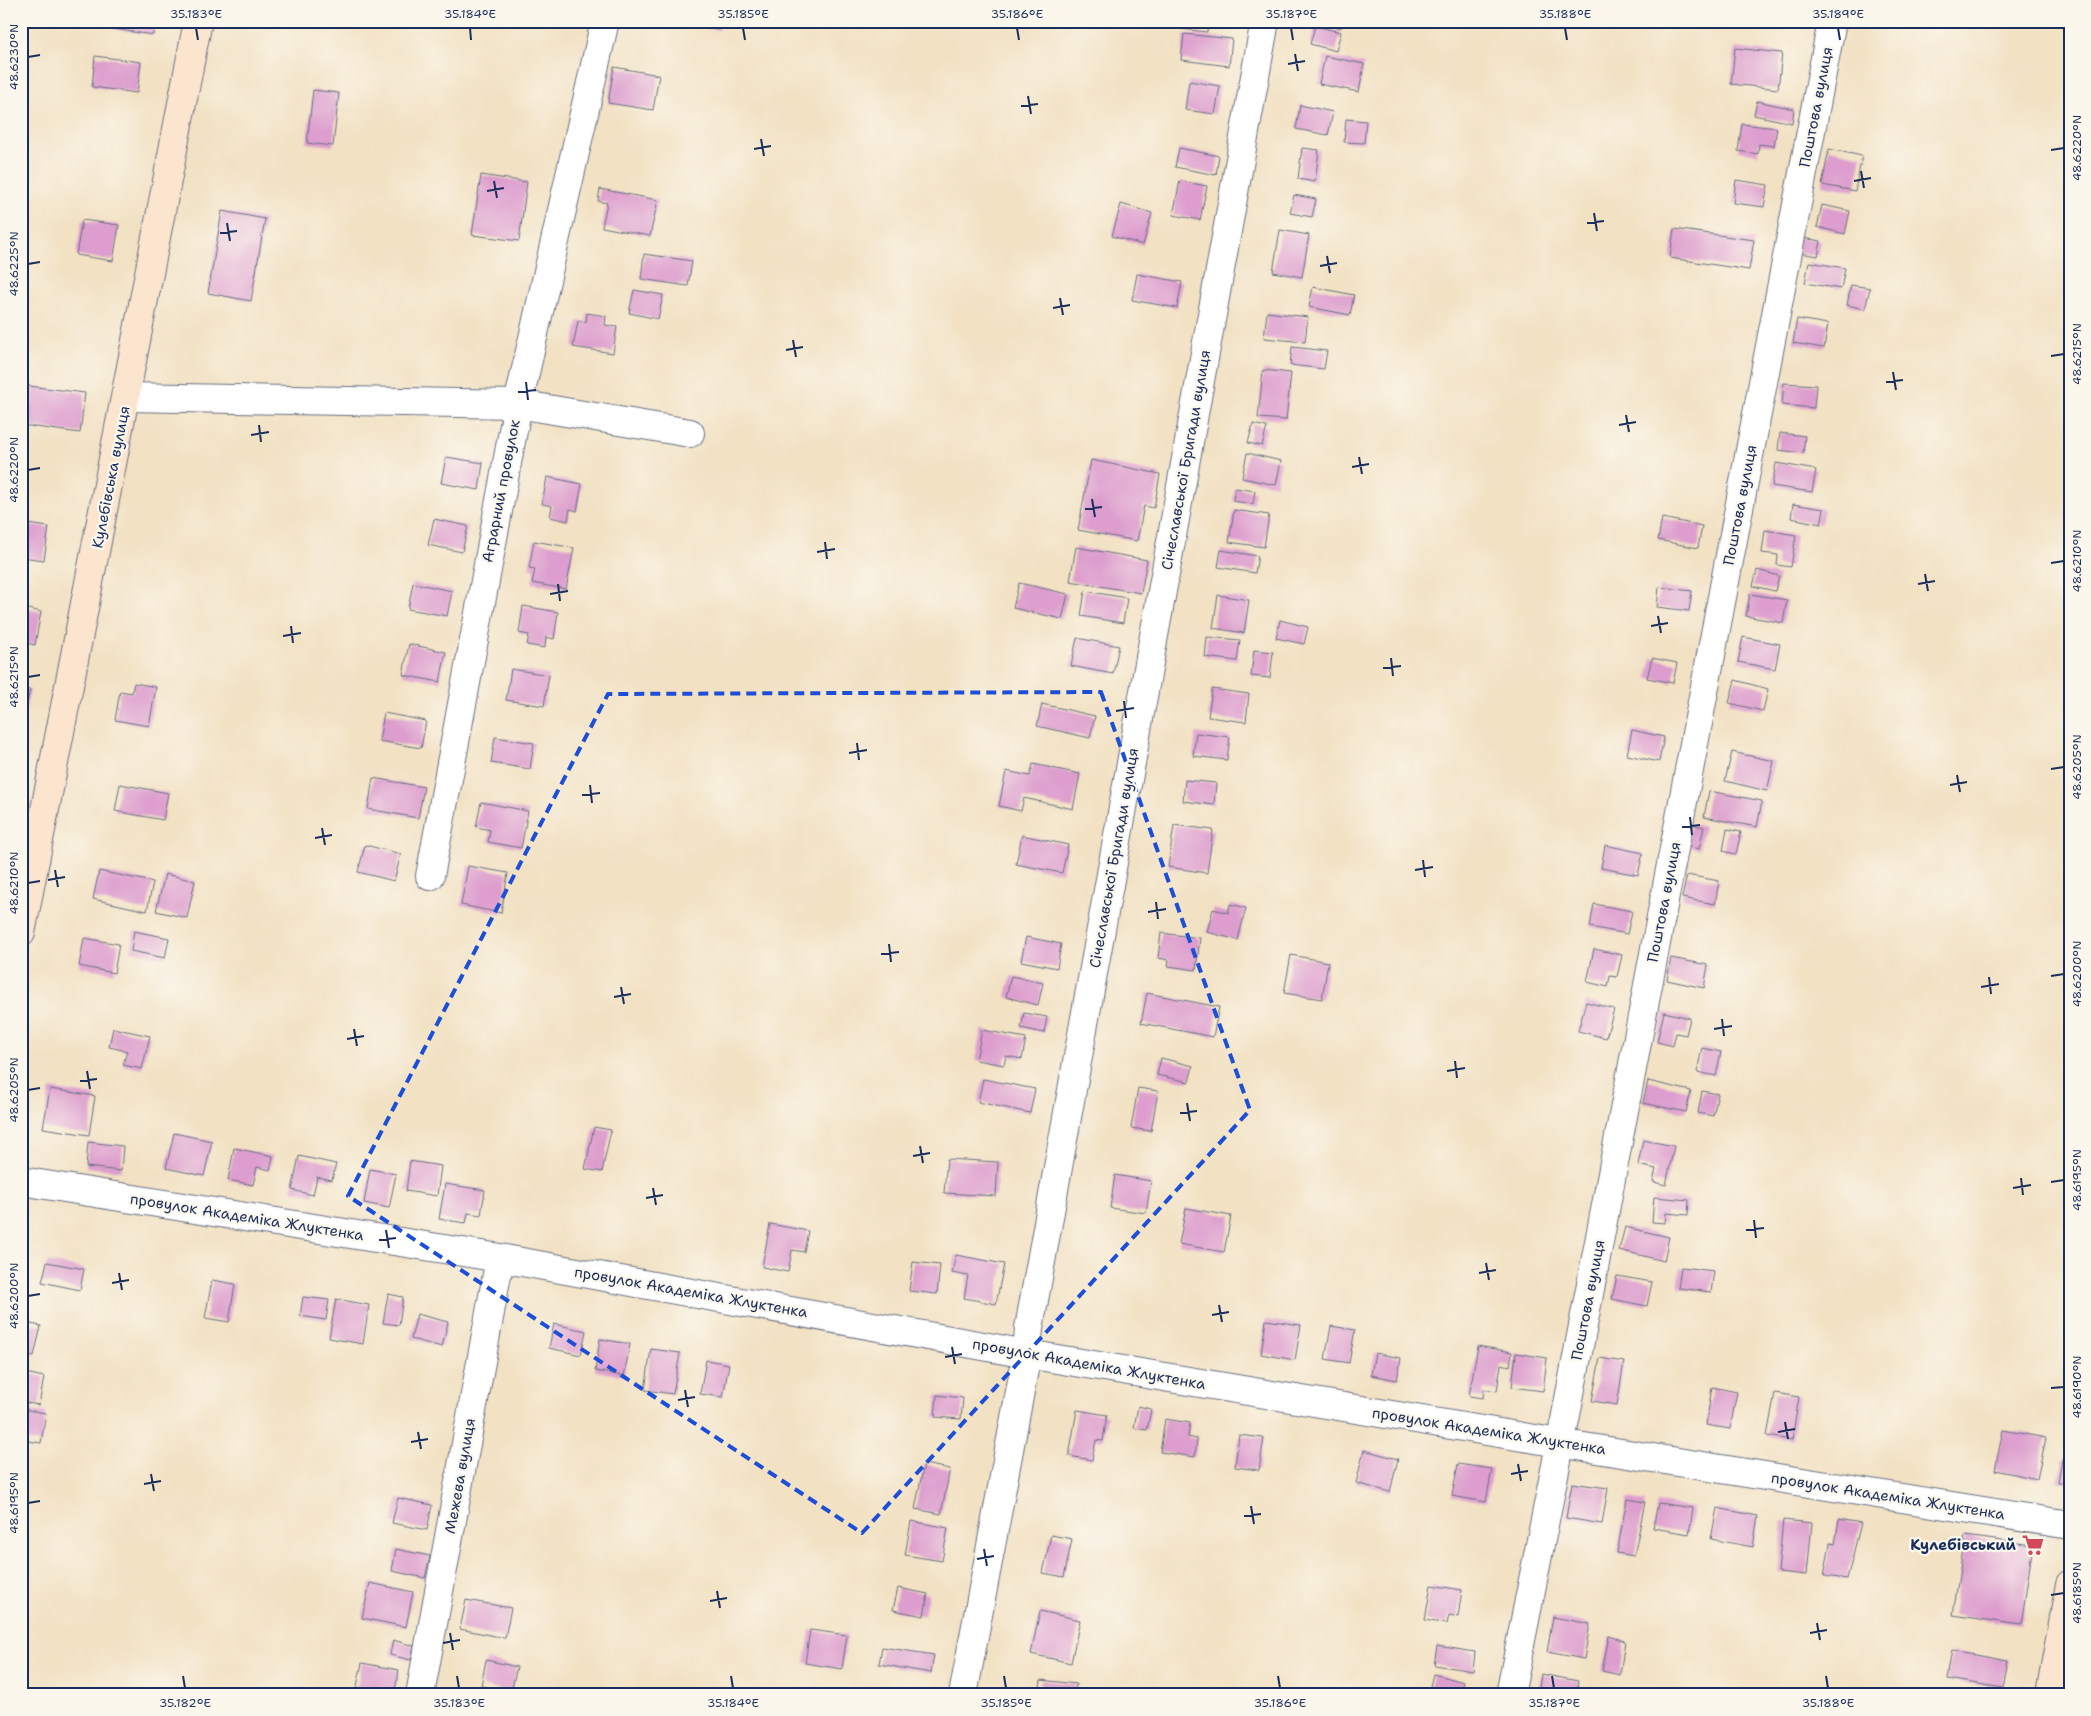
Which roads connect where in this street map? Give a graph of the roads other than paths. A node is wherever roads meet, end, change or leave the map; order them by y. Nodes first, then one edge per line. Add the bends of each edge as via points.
1 (198, 21) edge
2 (605, 21) edge
3 (1265, 21) edge
4 (1832, 21) edge
5 (126, 397) junction
6 (518, 404) junction
7 (690, 433) dead end
8 (430, 876) dead end
9 (21, 933) edge
10 (21, 1181) edge
11 (500, 1258) junction
12 (1027, 1354) junction
13 (1559, 1443) junction
14 (2070, 1525) edge
15 (2070, 1584) edge
16 (420, 1695) edge
17 (963, 1695) edge
18 (1510, 1695) edge
19 (2050, 1695) edge

1 - 5 street, Кулебівська вулиця
2 - 6 street, Аграрний провулок
3 - 12 street, Січеславської Бригади вулиця via 1032,1308
4 - 13 street, Поштова вулиця
5 - 6 street
5 - 9 street, Кулебівська вулиця
6 - 7 street
6 - 8 street, Аграрний провулок
10 - 11 street, провулок Академіка Жлуктенка
11 - 12 street, провулок Академіка Жлуктенка
11 - 16 street, Межева вулиця
12 - 13 street, провулок Академіка Жлуктенка
12 - 17 street, Січеславської Бригади вулиця
13 - 14 street, провулок Академіка Жлуктенка
13 - 18 street, Поштова вулиця
15 - 19 street

